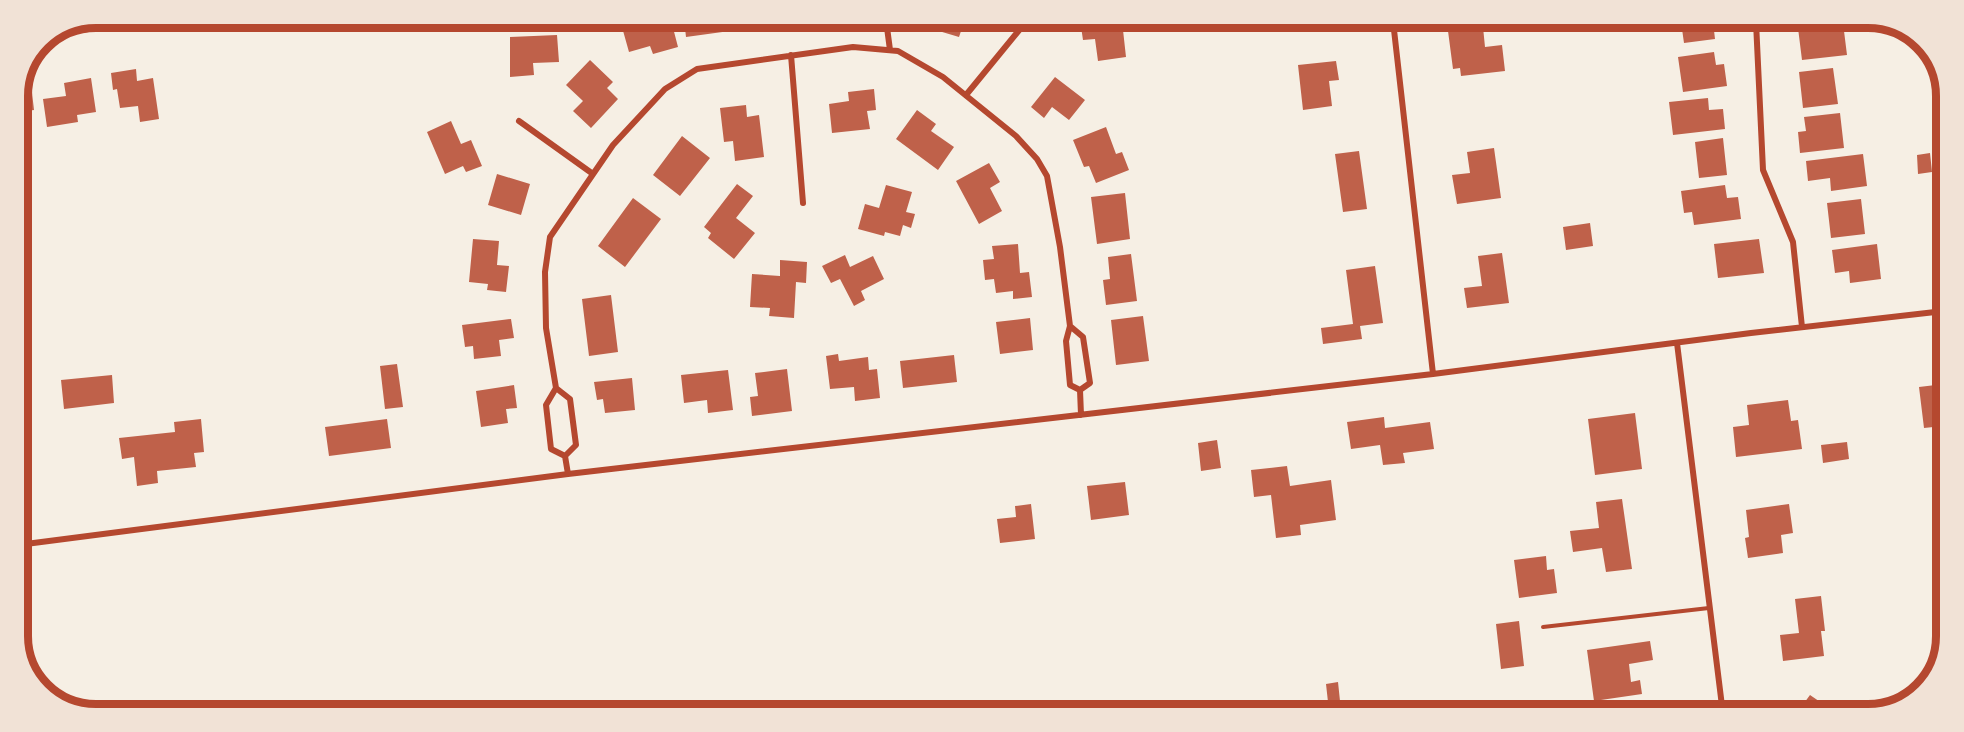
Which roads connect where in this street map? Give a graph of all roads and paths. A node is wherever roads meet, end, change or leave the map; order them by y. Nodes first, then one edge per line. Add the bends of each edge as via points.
1 (887, 28) edge
2 (1021, 28) edge
3 (1393, 28) edge
4 (1756, 28) edge
5 (890, 50) junction
6 (791, 55) junction
7 (966, 95) junction
8 (519, 122) dead end
9 (593, 174) junction
10 (803, 203) dead end
11 (1935, 312) edge
12 (1070, 326) junction
13 (1802, 327) junction
14 (1677, 343) junction
15 (1433, 374) junction
16 (556, 388) junction
17 (1080, 390) junction
18 (1082, 415) junction
19 (566, 456) junction
20 (568, 474) junction
21 (29, 544) edge
22 (1710, 608) junction
23 (1543, 627) dead end
24 (1722, 704) edge

1 - 5 street
2 - 7 street
3 - 15 street
4 - 13 street via 1763,170 1792,242
5 - 6 street via 853,47
5 - 7 street via 943,77
6 - 9 street via 697,69 665,89 613,145
6 - 10 street
7 - 12 street via 1016,136 1047,177
8 - 9 street
9 - 16 street via 550,237 545,272 546,328
11 - 13 street
12 - 17 street via 1066,341 1070,385
12 - 17 street via 1083,337 1090,383
13 - 14 street
14 - 15 street
14 - 22 street
15 - 18 street
16 - 19 street via 570,399 576,445
16 - 19 street via 546,405 551,449
17 - 18 street
18 - 20 street
19 - 20 street
20 - 21 street
22 - 23 lane
22 - 24 street

